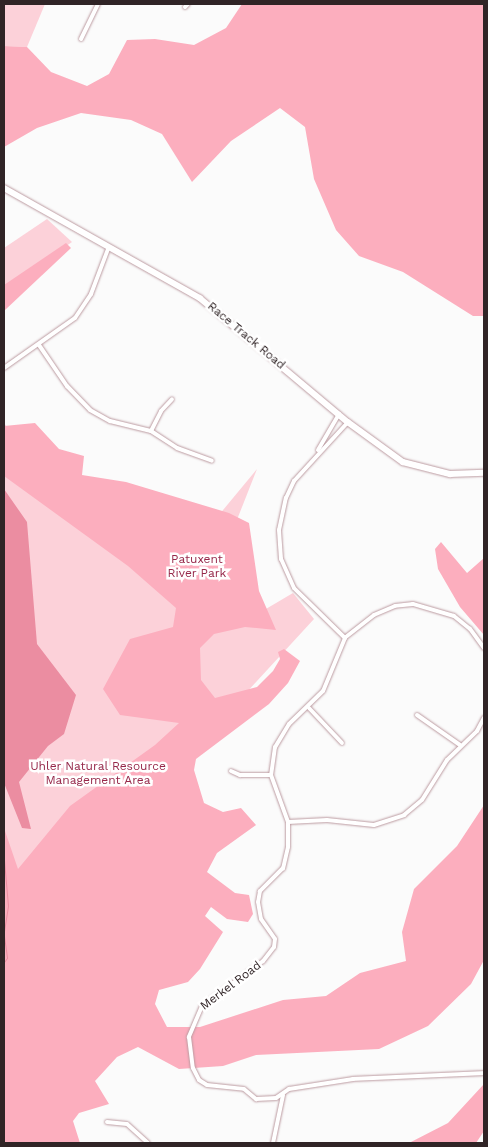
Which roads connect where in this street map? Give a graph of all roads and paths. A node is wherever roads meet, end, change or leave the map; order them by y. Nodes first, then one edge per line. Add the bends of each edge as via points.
1 (98, 4) edge
2 (81, 39) dead end
3 (4, 188) edge
4 (108, 249) junction
5 (39, 345) junction
6 (4, 368) edge
7 (172, 399) dead end
8 (339, 414) junction
9 (348, 422) junction
10 (152, 431) junction
11 (316, 454) junction
12 (212, 461) dead end
13 (484, 475) edge
14 (345, 638) junction
15 (484, 648) edge
16 (309, 708) junction
17 (417, 715) dead end
18 (484, 718) edge
19 (342, 743) dead end
20 (460, 745) junction
21 (231, 770) dead end
22 (271, 775) junction
23 (288, 822) junction
24 (484, 1073) edge
25 (283, 1095) junction
26 (107, 1122) dead end
27 (148, 1143) edge
28 (273, 1143) edge

1 - 2 street
3 - 4 street, Race Track Road
4 - 5 street via 95,286 81,312
4 - 8 street, Race Track Road via 200,298
5 - 6 street
5 - 10 street via 67,386 90,410 110,421
7 - 10 street via 161,411
8 - 9 street, Race Track Road
8 - 11 street
9 - 11 street
9 - 13 street, Race Track Road via 403,462 441,472
10 - 12 street via 177,448
11 - 14 street via 286,498 280,521 280,550 284,568 298,594
14 - 15 street via 374,615 395,606 414,604 454,616 470,629
14 - 16 street via 328,682
16 - 19 street
16 - 22 street via 288,724 279,738
17 - 20 street
18 - 20 street via 477,731
20 - 23 street via 422,800 396,819 368,825 327,820
21 - 22 street via 240,775
22 - 23 street, Merkel Road
23 - 25 street, Merkel Road via 288,848 283,868 259,896 261,920 275,939 273,951 202,1006 189,1037 193,1068 204,1083 244,1089 256,1098
24 - 25 street, Merkel Road via 363,1078 292,1088
25 - 28 street
26 - 27 street via 127,1124

